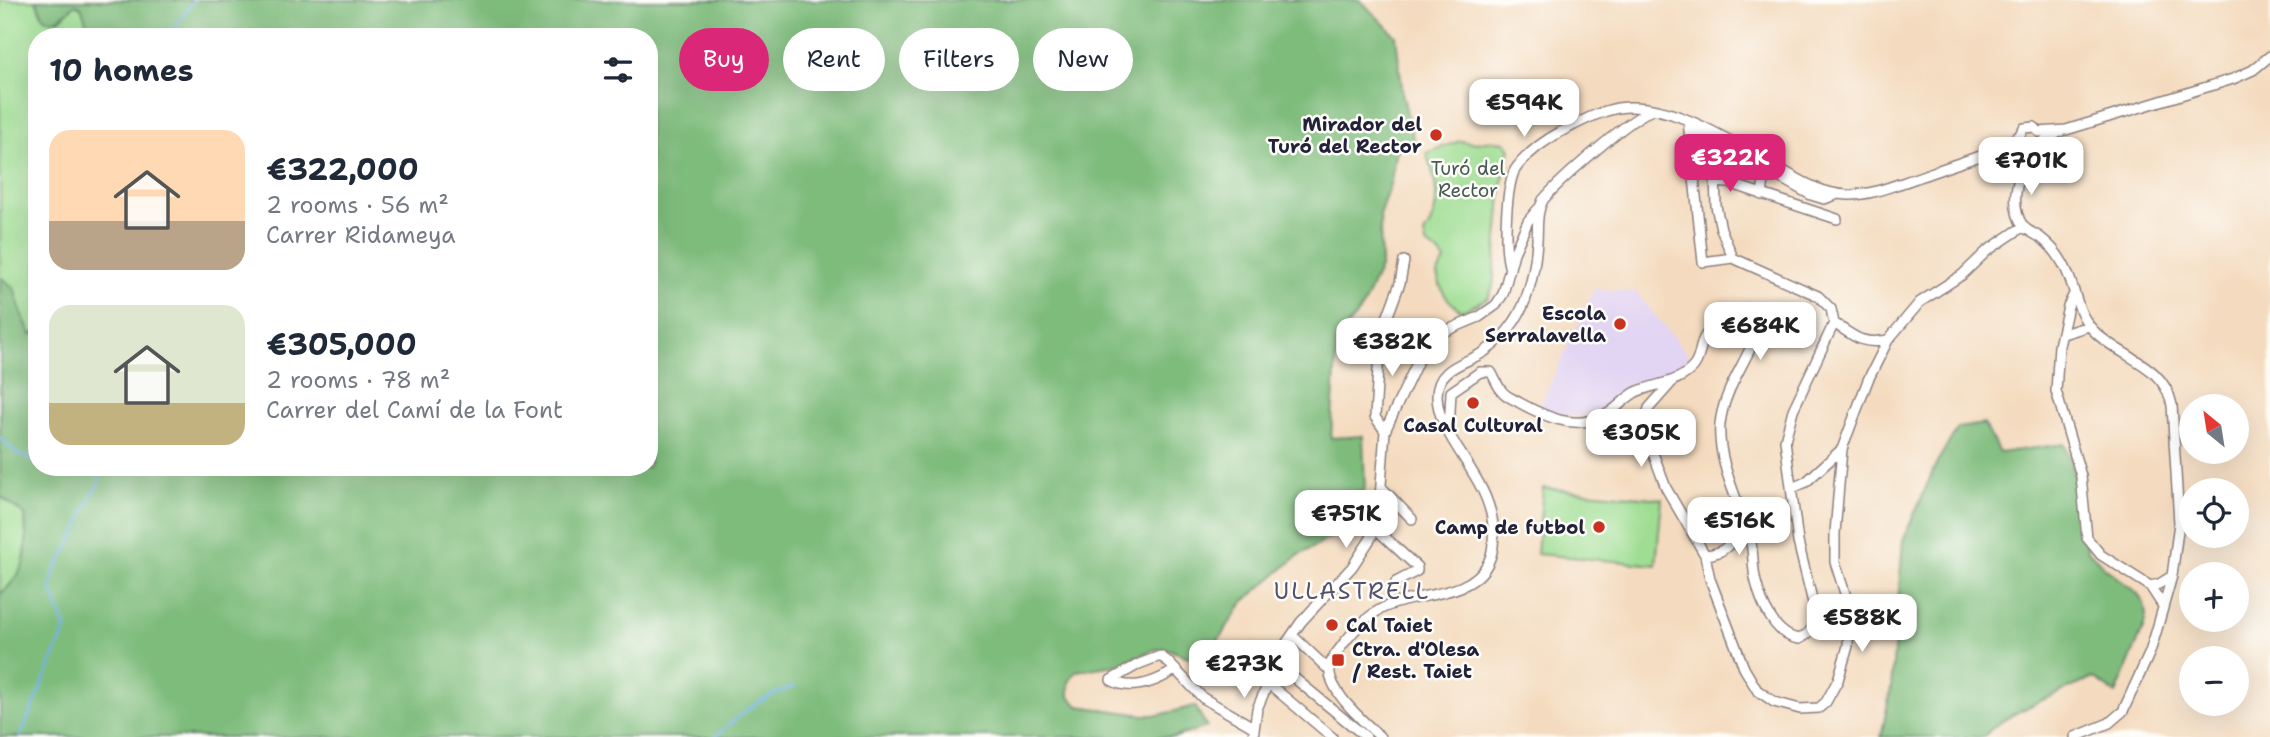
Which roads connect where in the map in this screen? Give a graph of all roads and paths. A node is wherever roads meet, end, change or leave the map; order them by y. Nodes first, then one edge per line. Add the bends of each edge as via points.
1 (2270, 56) edge
2 (1653, 110) junction
3 (1688, 121) junction
4 (2039, 132) junction
5 (2060, 132) junction
6 (1714, 133) junction
7 (2019, 136) junction
8 (1714, 143) junction
9 (2037, 146) junction
10 (2022, 147) junction
11 (1998, 151) junction
12 (1766, 165) junction
13 (2025, 167) junction
14 (1715, 183) junction
15 (1762, 195) junction
16 (1539, 207) junction
17 (1837, 219) dead end
18 (2024, 226) junction
19 (1733, 258) junction
20 (1404, 261) dead end
21 (1510, 269) junction
22 (2073, 296) junction
23 (1834, 323) junction
24 (2089, 326) junction
25 (2063, 334) junction
26 (1888, 340) junction
27 (1672, 382) junction
28 (1385, 431) junction
29 (1450, 431) junction
30 (1842, 449) junction
31 (1381, 487) junction
32 (1792, 488) junction
33 (1412, 519) dead end
34 (1743, 519) junction
35 (1375, 528) junction
36 (1705, 555) junction
37 (2172, 576) junction
38 (1396, 582) dead end
39 (2150, 586) junction
40 (2163, 606) junction
41 (1292, 635) junction
42 (1276, 663) junction
43 (1175, 670) junction
44 (1329, 670) junction
45 (1268, 683) junction
46 (1253, 732) edge
47 (1332, 737) edge
48 (1366, 737) edge
49 (1380, 737) edge
50 (2075, 737) edge

1 - 5 street via 2233,79
2 - 3 street
2 - 16 street via 1623,128
2 - 21 street via 1619,108 1595,114 1542,143 1517,166 1506,234
3 - 6 street
3 - 19 street via 1703,262
4 - 5 street
4 - 7 street via 2028,127
4 - 9 street
5 - 9 street
6 - 8 street
6 - 12 street
7 - 10 street
7 - 11 street
8 - 12 street
8 - 14 street
9 - 10 street
9 - 13 street
10 - 11 street
10 - 13 street
11 - 12 street via 1876,191 1830,198 1818,198
12 - 15 street
13 - 18 street via 2015,194
14 - 15 street
14 - 19 street via 1721,229
15 - 17 street
16 - 21 street via 1528,221
16 - 29 street via 1533,272 1518,316 1492,346 1448,370 1440,381 1438,405
18 - 22 street via 2061,260
18 - 26 street via 1920,302
19 - 23 street via 1818,296 1830,309
20 - 28 street via 1380,337 1375,417
21 - 28 street via 1503,294 1490,311 1438,334 1424,348
22 - 24 street
22 - 25 street
23 - 26 street via 1866,342
23 - 32 street via 1785,434
24 - 25 street
24 - 37 street via 2158,375 2170,395 2179,523
25 - 39 street via 2056,391 2081,476 2087,538 2101,555
26 - 30 street
27 - 29 street via 1634,393 1604,416 1579,421 1551,418 1509,398 1487,371 1451,392
27 - 34 street via 1694,366 1711,330 1739,331 1750,344 1726,397 1720,426 1723,454
27 - 36 street via 1649,408 1647,438 1666,488
28 - 31 street
29 - 44 street via 1490,506 1494,543 1488,564 1458,587 1376,613 1342,646
30 - 32 street via 1806,482
30 - 36 street via 1834,551 1849,606 1849,631 1845,661 1822,706 1809,710 1790,707 1757,690 1737,651
31 - 33 street
31 - 35 street
32 - 34 street via 1798,542 1815,611 1814,626 1803,638 1784,634 1765,607
34 - 36 street via 1724,550
35 - 38 street via 1416,567 1413,574
35 - 41 street via 1352,567
37 - 39 street
37 - 40 street
39 - 40 street
40 - 50 street via 2150,652 2126,707 2109,723
41 - 42 street
41 - 44 street
42 - 45 street
42 - 48 street
43 - 43 street via 1160,656 1111,680 1146,684
43 - 46 street via 1203,698
44 - 49 street via 1337,691
45 - 46 street
45 - 47 street

